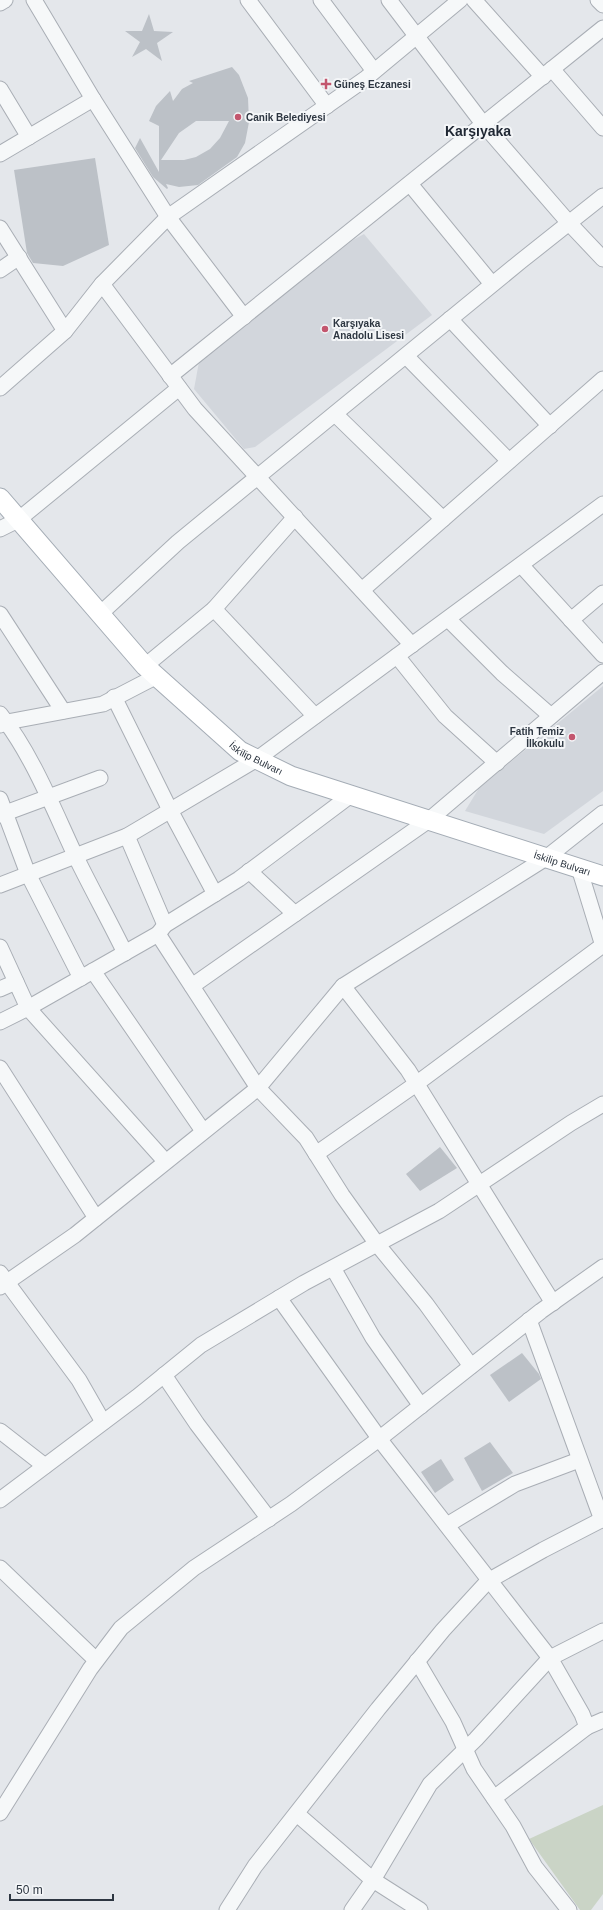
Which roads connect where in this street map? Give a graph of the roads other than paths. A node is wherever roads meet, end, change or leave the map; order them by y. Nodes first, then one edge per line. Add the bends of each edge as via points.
1 (5, 0) edge
2 (34, 0) edge
3 (321, 0) edge
4 (389, 0) edge
5 (460, 0) edge
6 (474, 0) edge
7 (598, 0) edge
8 (254, 2) edge
9 (0, 3) edge
10 (603, 6) edge
11 (603, 28) edge
12 (416, 36) junction
13 (374, 72) junction
14 (547, 73) junction
15 (0, 89) edge
16 (93, 99) junction
17 (327, 106) junction
18 (484, 125) junction
19 (603, 128) edge
20 (29, 137) junction
21 (0, 154) edge
22 (410, 184) junction
23 (603, 196) edge
24 (168, 217) junction
25 (569, 223) junction
26 (0, 228) edge
27 (19, 257) junction
28 (603, 259) edge
29 (0, 270) edge
30 (102, 284) junction
31 (492, 284) junction
32 (244, 317) junction
33 (450, 319) junction
34 (65, 331) junction
35 (406, 356) junction
36 (603, 379) edge
37 (175, 382) junction
38 (0, 388) edge
39 (335, 414) junction
40 (550, 426) junction
41 (509, 461) junction
42 (258, 477) junction
43 (0, 498) edge
44 (603, 504) edge
45 (295, 517) junction
46 (444, 519) junction
47 (18, 520) junction
48 (0, 530) edge
49 (521, 565) junction
50 (362, 590) junction
51 (603, 593) edge
52 (214, 609) junction
53 (0, 614) edge
54 (100, 614) junction
55 (448, 619) junction
56 (571, 620) junction
57 (412, 645) junction
58 (603, 655) edge
59 (397, 656) junction
60 (151, 671) junction
61 (603, 672) edge
62 (114, 697) junction
63 (63, 711) junction
64 (315, 716) junction
65 (551, 716) junction
66 (2, 720) edge
67 (257, 759) junction
68 (497, 763) junction
69 (100, 778) dead end
70 (351, 795) junction
71 (48, 797) junction
72 (2, 809) edge
73 (170, 810) junction
74 (603, 813) edge
75 (429, 820) junction
76 (127, 836) junction
77 (76, 856) junction
78 (546, 858) junction
79 (579, 868) junction
80 (249, 871) junction
81 (28, 874) junction
82 (603, 876) edge
83 (0, 885) edge
84 (214, 894) junction
85 (295, 914) junction
86 (162, 930) junction
87 (603, 946) edge
88 (0, 947) edge
89 (125, 952) junction
90 (87, 975) junction
91 (16, 982) junction
92 (192, 986) junction
93 (343, 986) junction
94 (0, 989) edge
95 (28, 1008) junction
96 (0, 1022) edge
97 (0, 1068) edge
98 (416, 1084) junction
99 (258, 1088) junction
100 (603, 1104) edge
101 (203, 1131) junction
102 (316, 1154) junction
103 (165, 1161) junction
104 (480, 1184) junction
105 (96, 1218) junction
106 (377, 1244) junction
107 (333, 1268) junction
108 (603, 1268) edge
109 (2, 1281) edge
110 (280, 1298) junction
111 (553, 1303) junction
112 (529, 1320) junction
113 (471, 1366) junction
114 (164, 1375) junction
115 (421, 1406) junction
116 (103, 1422) junction
117 (0, 1431) edge
118 (379, 1439) junction
119 (579, 1460) junction
120 (44, 1466) junction
121 (0, 1500) edge
122 (269, 1519) junction
123 (603, 1520) edge
124 (447, 1525) junction
125 (0, 1568) edge
126 (488, 1581) junction
127 (603, 1631) edge
128 (550, 1658) junction
129 (96, 1660) junction
130 (417, 1661) junction
131 (603, 1720) edge
132 (587, 1727) junction
133 (466, 1749) junction
134 (494, 1798) junction
135 (0, 1812) edge
136 (297, 1814) junction
137 (373, 1880) junction
138 (227, 1910) edge
139 (352, 1910) edge
140 (420, 1910) edge
141 (569, 1910) edge

1 - 9 street
2 - 16 street
3 - 13 street
4 - 12 street
5 - 12 street
6 - 14 street
7 - 10 street
8 - 17 street
11 - 14 street
12 - 13 street
12 - 18 street
13 - 17 street
14 - 18 street
14 - 19 street
15 - 20 street
16 - 20 street
16 - 24 street
17 - 24 street
18 - 22 street
18 - 25 street
20 - 21 street
22 - 31 street
22 - 32 street
23 - 25 street
24 - 30 street
24 - 32 street
25 - 28 street
25 - 31 street
26 - 27 street
27 - 29 street
27 - 34 street
30 - 34 street
30 - 37 street
31 - 33 street
32 - 37 street
33 - 35 street
33 - 40 street
34 - 38 street
35 - 39 street
35 - 41 street
36 - 40 street
37 - 42 street via 195,409
37 - 47 street
39 - 42 street
39 - 46 street
40 - 41 street
41 - 46 street
42 - 45 street
42 - 54 street via 178,542
43 - 47 main road, İskilip Bulvarı
44 - 49 street
45 - 50 street
45 - 52 street
46 - 50 street
47 - 48 street
47 - 54 main road, İskilip Bulvarı
49 - 55 street
49 - 56 street
50 - 57 street
51 - 56 street
52 - 60 street
52 - 64 street
53 - 63 street
54 - 60 main road, İskilip Bulvarı
55 - 57 street
55 - 65 street via 502,674
56 - 58 street
57 - 59 street
59 - 64 street
59 - 68 street via 445,716
60 - 62 street
60 - 67 main road, İskilip Bulvarı via 240,751
61 - 65 street
62 - 63 street via 103,704
62 - 73 street
63 - 66 street
64 - 67 street
65 - 68 street
66 - 71 street
67 - 70 main road, İskilip Bulvarı via 291,776
67 - 73 street
68 - 75 street
69 - 71 street
70 - 75 main road, İskilip Bulvarı
70 - 80 street
71 - 72 street
71 - 77 street
72 - 81 street
73 - 76 street
73 - 84 street
74 - 78 street
75 - 78 main road, İskilip Bulvarı
75 - 85 street
76 - 77 street
76 - 86 street
77 - 81 street
77 - 89 street
78 - 79 main road, İskilip Bulvarı
78 - 93 street
79 - 82 main road, İskilip Bulvarı
79 - 87 street
80 - 84 street
80 - 85 street
81 - 83 street
81 - 90 street
84 - 86 street
85 - 92 street
86 - 89 street
86 - 92 street
87 - 98 street
88 - 91 street
89 - 90 street
90 - 95 street
90 - 101 street
91 - 94 street
91 - 95 street
92 - 99 street
93 - 98 street
93 - 99 street
95 - 96 street
95 - 103 street
97 - 105 street
98 - 102 street
98 - 104 street
99 - 101 street
99 - 102 street via 306,1138
100 - 104 street
101 - 103 street
102 - 106 street
103 - 105 street
104 - 106 street via 440,1211
104 - 111 street
105 - 109 street
106 - 107 street
106 - 113 street via 426,1304
107 - 110 street
107 - 115 street via 373,1338
108 - 111 street
109 - 116 street via 79,1380
110 - 114 street via 201,1345
110 - 118 street
111 - 112 street
112 - 113 street
112 - 119 street
113 - 115 street
114 - 116 street
114 - 122 street via 211,1443
115 - 118 street
116 - 120 street
117 - 120 street
118 - 122 street
118 - 124 street
119 - 123 street
119 - 124 street via 516,1484
120 - 121 street
122 - 129 street via 194,1568 145,1607 121,1628
123 - 126 street
124 - 126 street
125 - 129 street
126 - 128 street
126 - 130 street
127 - 128 street
128 - 132 street
128 - 133 street
129 - 135 street
130 - 133 street
130 - 136 street
131 - 132 street
132 - 134 street
133 - 134 street via 474,1769
133 - 137 street via 430,1784
134 - 141 street via 535,1867
136 - 137 street
136 - 138 street via 255,1866
137 - 139 street
137 - 140 street

